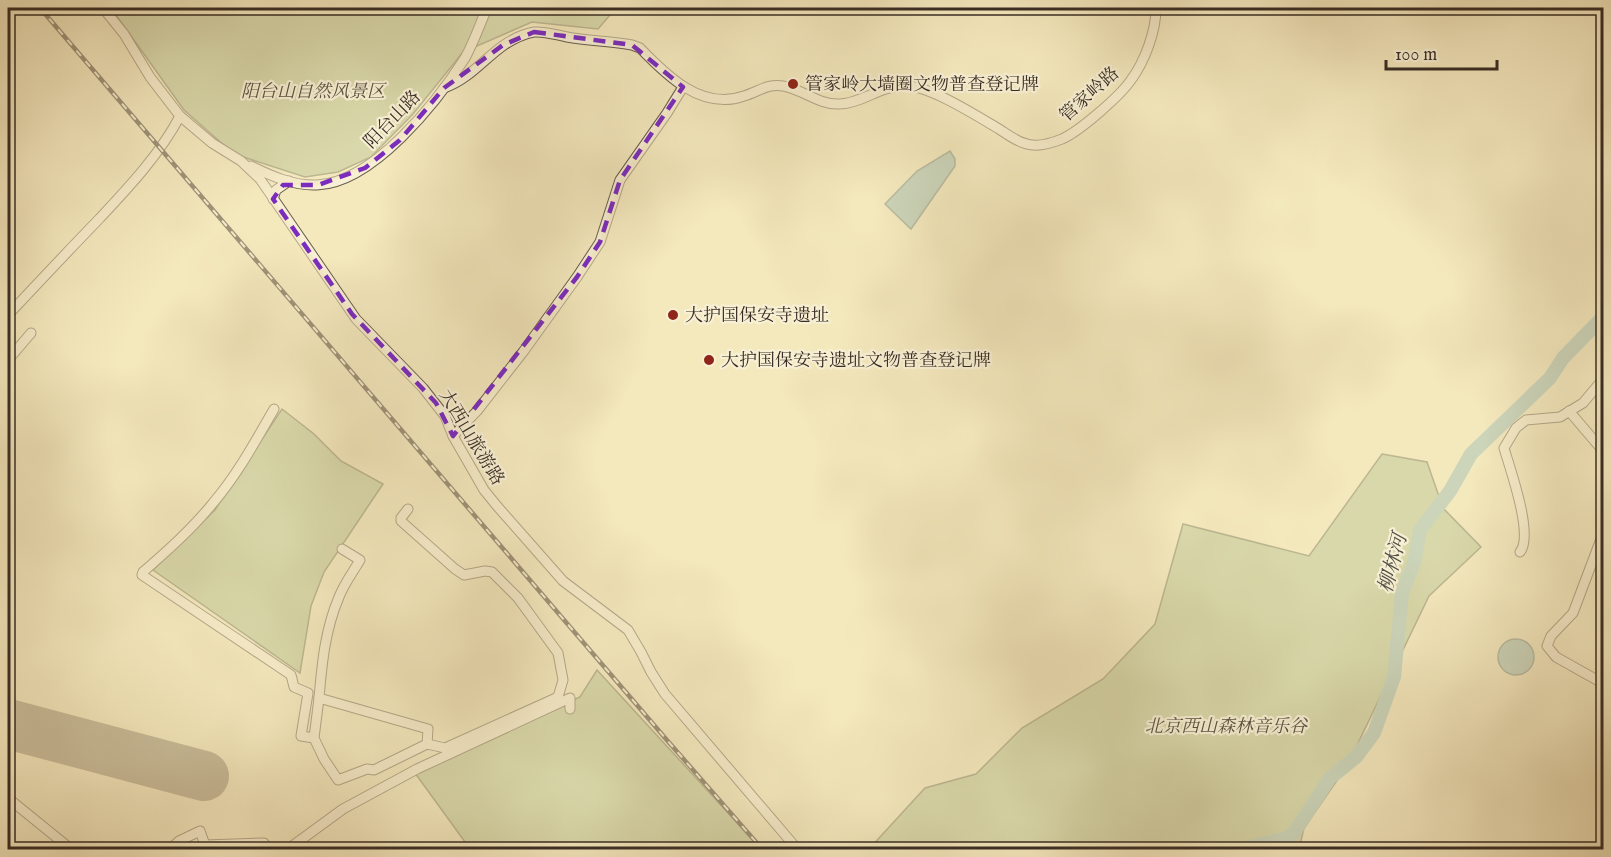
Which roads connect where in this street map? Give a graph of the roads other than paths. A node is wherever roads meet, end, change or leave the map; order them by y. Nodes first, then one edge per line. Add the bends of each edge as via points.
1 (103, 8) edge
2 (487, 8) edge
3 (1156, 8) edge
4 (683, 87) junction
5 (444, 88) junction
6 (180, 116) junction
7 (241, 162) junction
8 (289, 181) junction
9 (273, 199) junction
10 (8, 315) edge
11 (31, 333) dead end
12 (8, 360) edge
13 (1604, 378) edge
14 (274, 409) dead end
15 (1569, 411) junction
16 (453, 436) junction
17 (1604, 452) edge
18 (408, 509) dead end
19 (1604, 531) edge
20 (342, 549) dead end
21 (1520, 552) dead end
22 (1604, 684) edge
23 (319, 698) junction
24 (570, 709) dead end
25 (314, 738) junction
26 (427, 744) junction
27 (8, 798) edge
28 (72, 849) edge
29 (169, 849) edge
30 (269, 849) edge
31 (287, 849) edge
32 (798, 849) edge

1 - 6 street, 大西山旅游路
2 - 5 street, 阳台山路 via 465,56
3 - 4 street, 管家岭路 via 1151,36 1122,92 1063,139 1037,145 1026,144 918,87 879,90 841,104 783,86 764,87 730,100 708,98
4 - 5 street, 管家岭路 via 632,45 534,32 503,45 476,69
4 - 16 street via 620,180 600,242 578,277 490,394
5 - 8 street, 阳台山路 via 400,140 365,168 318,185
6 - 7 street, 大西山旅游路
6 - 10 street via 154,156 121,195
7 - 8 street, 阳台山路
7 - 9 street, 大西山旅游路 via 260,179
8 - 9 street via 276,190
9 - 16 street, 大西山旅游路 via 356,319 436,403
11 - 12 street
13 - 15 street via 1583,403
14 - 25 street via 213,503 142,575 291,675 294,687 308,693 301,736
15 - 17 street
15 - 21 street via 1560,417 1526,420 1504,448 1525,531
16 - 32 street, 大西山旅游路 via 497,506 563,581 628,630 665,694
18 - 26 street via 401,521 455,569 464,575 492,572 518,598 558,653 563,680 558,697 445,748
19 - 22 street via 1573,613 1551,636 1547,646 1556,657
20 - 23 street via 360,560 339,595 329,624
23 - 25 street
23 - 26 street via 428,729
24 - 31 street via 570,698 417,769 343,809
25 - 26 street via 338,780 374,770
27 - 28 street
29 - 30 street via 200,831 205,845 264,843

